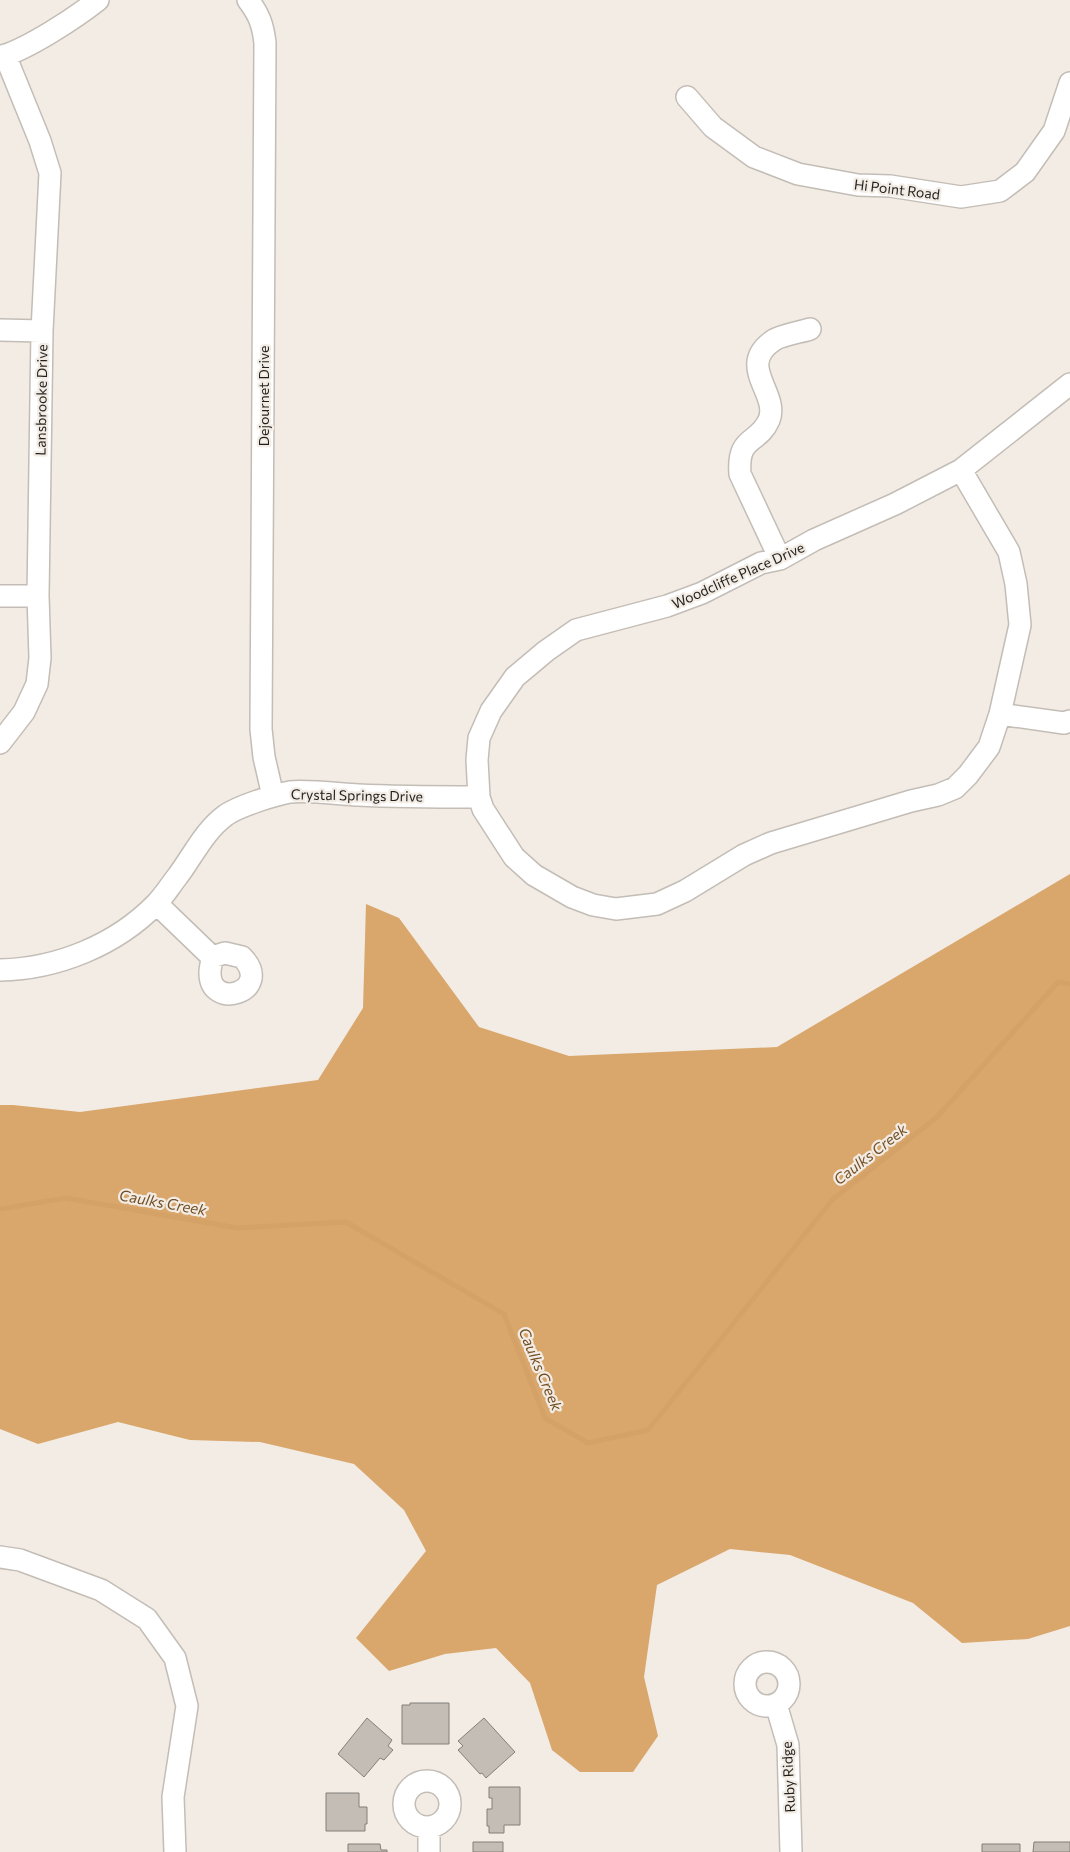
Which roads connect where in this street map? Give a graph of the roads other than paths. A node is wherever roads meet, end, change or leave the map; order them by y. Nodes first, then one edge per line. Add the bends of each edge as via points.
1 (98, 0) edge
2 (248, 0) edge
3 (2, 56) edge
4 (1070, 83) edge
5 (687, 97) dead end
6 (810, 329) dead end
7 (0, 330) edge
8 (42, 331) junction
9 (1070, 384) edge
10 (961, 470) junction
11 (780, 559) junction
12 (0, 596) edge
13 (38, 596) junction
14 (1000, 714) junction
15 (1070, 721) edge
16 (0, 743) edge
17 (273, 796) junction
18 (479, 797) junction
19 (157, 904) junction
20 (212, 957) dead end
21 (0, 970) edge
22 (0, 1557) edge
23 (776, 1704) dead end
24 (429, 1827) dead end
25 (175, 1852) edge
26 (429, 1852) edge
27 (790, 1852) edge

1 - 3 street via 27,45
2 - 17 street, Dejournet Drive via 263,26 265,43 261,729
3 - 8 street, Lansbrooke Drive via 40,141 50,173
4 - 5 street, Hi Point Road via 1054,131 1024,172 1000,191 962,197 890,186 858,185 798,174 754,157 713,127
6 - 11 street via 774,340 760,354 758,372 772,405 769,420 743,447 739,461 740,474
7 - 8 street
8 - 13 street, Lansbrooke Drive
9 - 10 street, Woodcliffe Place Drive
10 - 11 street, Woodcliffe Place Drive
10 - 14 street, Woodcliffe Place Drive via 1009,552 1016,584 1020,625
11 - 18 street, Woodcliffe Place Drive via 761,563 702,593 667,606 576,630 546,651 514,677 491,711 480,738 477,760
12 - 13 street
13 - 16 street, Lansbrooke Drive via 40,658 37,684 24,712
14 - 15 street via 1064,723
14 - 18 street, Woodcliffe Place Drive via 989,747 955,788 771,843 657,904 616,909 593,905 534,875 514,857 483,809
17 - 18 street, Crystal Springs Drive via 292,792
17 - 19 street, Crystal Springs Drive via 227,815 205,835
19 - 20 street
19 - 21 street, Crystal Springs Drive via 121,933 91,949 49,964
22 - 25 street via 20,1560 101,1590 147,1619 175,1658 187,1706 174,1797
23 - 27 street, Ruby Ridge via 788,1745
24 - 26 street

